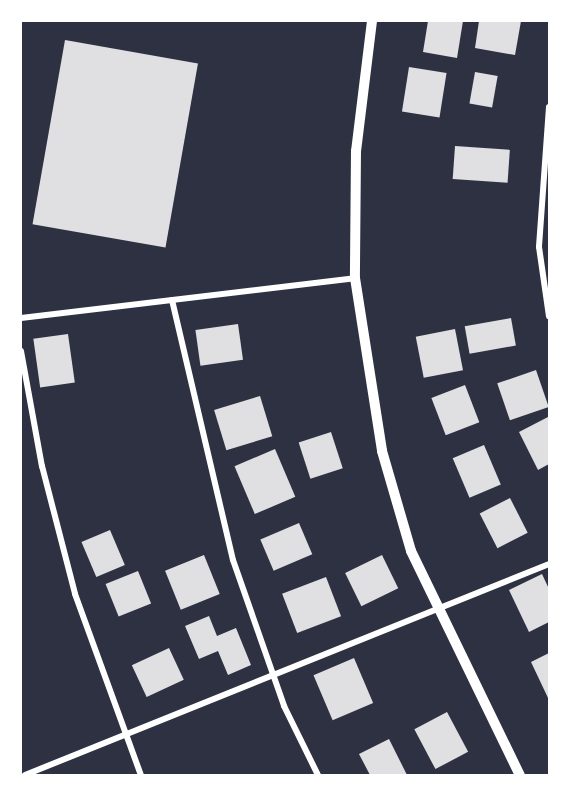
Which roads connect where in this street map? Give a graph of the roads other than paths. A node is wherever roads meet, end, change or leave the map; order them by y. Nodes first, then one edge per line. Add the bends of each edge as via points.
1 (372, 21) edge
2 (549, 107) edge
3 (355, 278) junction
4 (172, 300) junction
5 (549, 316) edge
6 (21, 318) edge
7 (21, 351) edge
8 (549, 564) edge
9 (439, 610) junction
10 (274, 675) junction
11 (125, 735) junction
12 (25, 775) edge
13 (141, 775) edge
14 (318, 775) edge
15 (520, 775) edge

1 - 3 street via 356,151
2 - 5 street via 539,247
3 - 4 street
3 - 9 street via 382,451 411,551
4 - 6 street
4 - 10 street via 233,560
7 - 11 street via 42,466 72,582
8 - 9 street
9 - 10 street
9 - 15 street
10 - 11 street
10 - 14 street via 284,706
11 - 12 street
11 - 13 street

